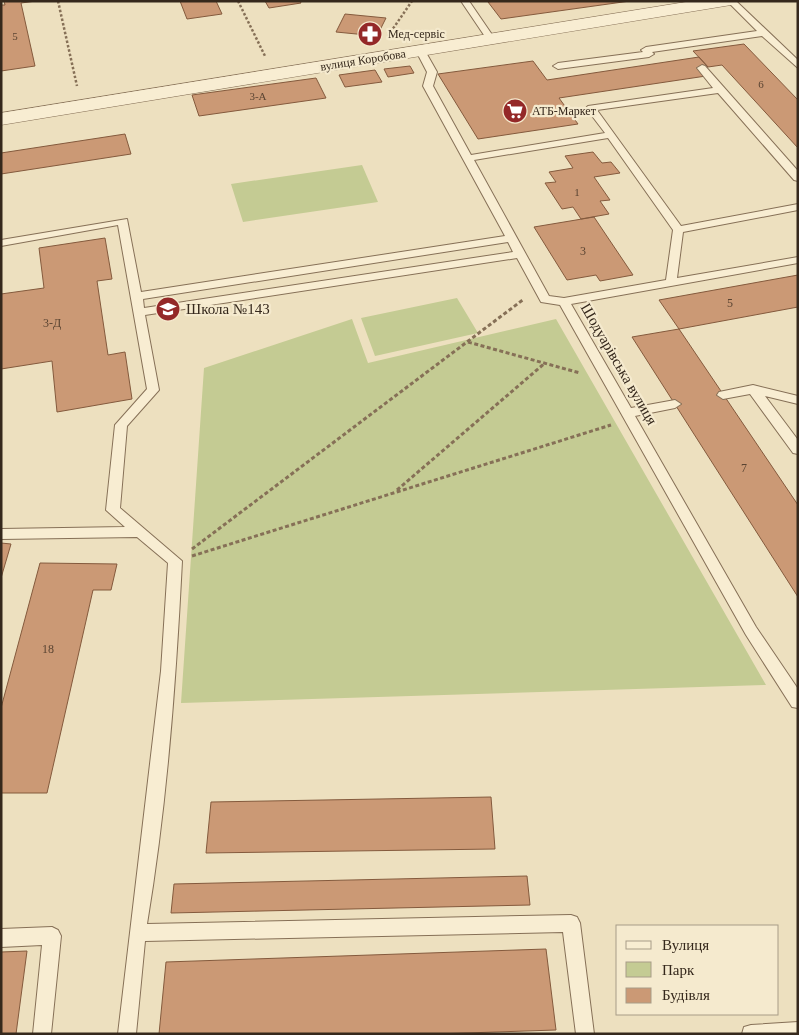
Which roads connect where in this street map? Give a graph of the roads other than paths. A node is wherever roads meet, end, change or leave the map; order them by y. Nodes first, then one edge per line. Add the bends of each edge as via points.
1 (465, 1) edge
2 (725, 1) edge
3 (731, 1) edge
4 (763, 33) junction
5 (491, 39) junction
6 (421, 51) junction
7 (558, 66) dead end
8 (798, 66) edge
9 (702, 68) dead end
10 (720, 90) junction
11 (2, 117) edge
12 (611, 135) junction
13 (468, 158) junction
14 (798, 178) edge
15 (798, 208) edge
16 (678, 230) junction
17 (511, 238) junction
18 (1, 243) edge
19 (520, 254) junction
20 (798, 260) edge
21 (671, 283) junction
22 (136, 296) junction
23 (564, 302) junction
24 (139, 312) junction
25 (754, 389) junction
26 (723, 394) dead end
27 (798, 400) edge
28 (675, 404) dead end
29 (629, 416) junction
30 (798, 450) edge
31 (140, 532) junction
32 (1, 534) edge
33 (798, 702) edge
34 (137, 933) junction
35 (1, 938) edge
36 (798, 1031) edge
37 (42, 1034) edge
38 (127, 1034) edge
39 (585, 1034) edge
40 (751, 1034) edge

1 - 5 lane
2 - 5 street, вулиця Коробова
3 - 4 lane
4 - 7 lane via 646,50 649,54
4 - 8 lane
5 - 6 street, вулиця Коробова
6 - 11 street, вулиця Коробова
6 - 13 lane, Шодуарівська вулиця via 432,72 428,86
9 - 10 lane
10 - 12 lane via 591,108
10 - 14 lane
12 - 13 lane
12 - 16 lane
13 - 17 lane, Шодуарівська вулиця
15 - 16 lane
16 - 21 lane
17 - 19 lane, Шодуарівська вулиця
17 - 22 lane
18 - 22 lane via 123,221
19 - 23 lane, Шодуарівська вулиця via 545,300
19 - 24 lane
20 - 21 lane
21 - 23 lane
22 - 24 lane
23 - 29 lane, Шодуарівська вулиця
24 - 31 lane via 153,390 121,425 113,510
25 - 26 lane
25 - 27 lane
25 - 30 lane
28 - 29 lane
29 - 33 lane, Шодуарівська вулиця via 751,631
31 - 32 lane
31 - 34 lane via 175,561 169,671 147,874
34 - 38 lane
34 - 39 lane via 571,923
35 - 37 lane via 52,936
36 - 40 lane

